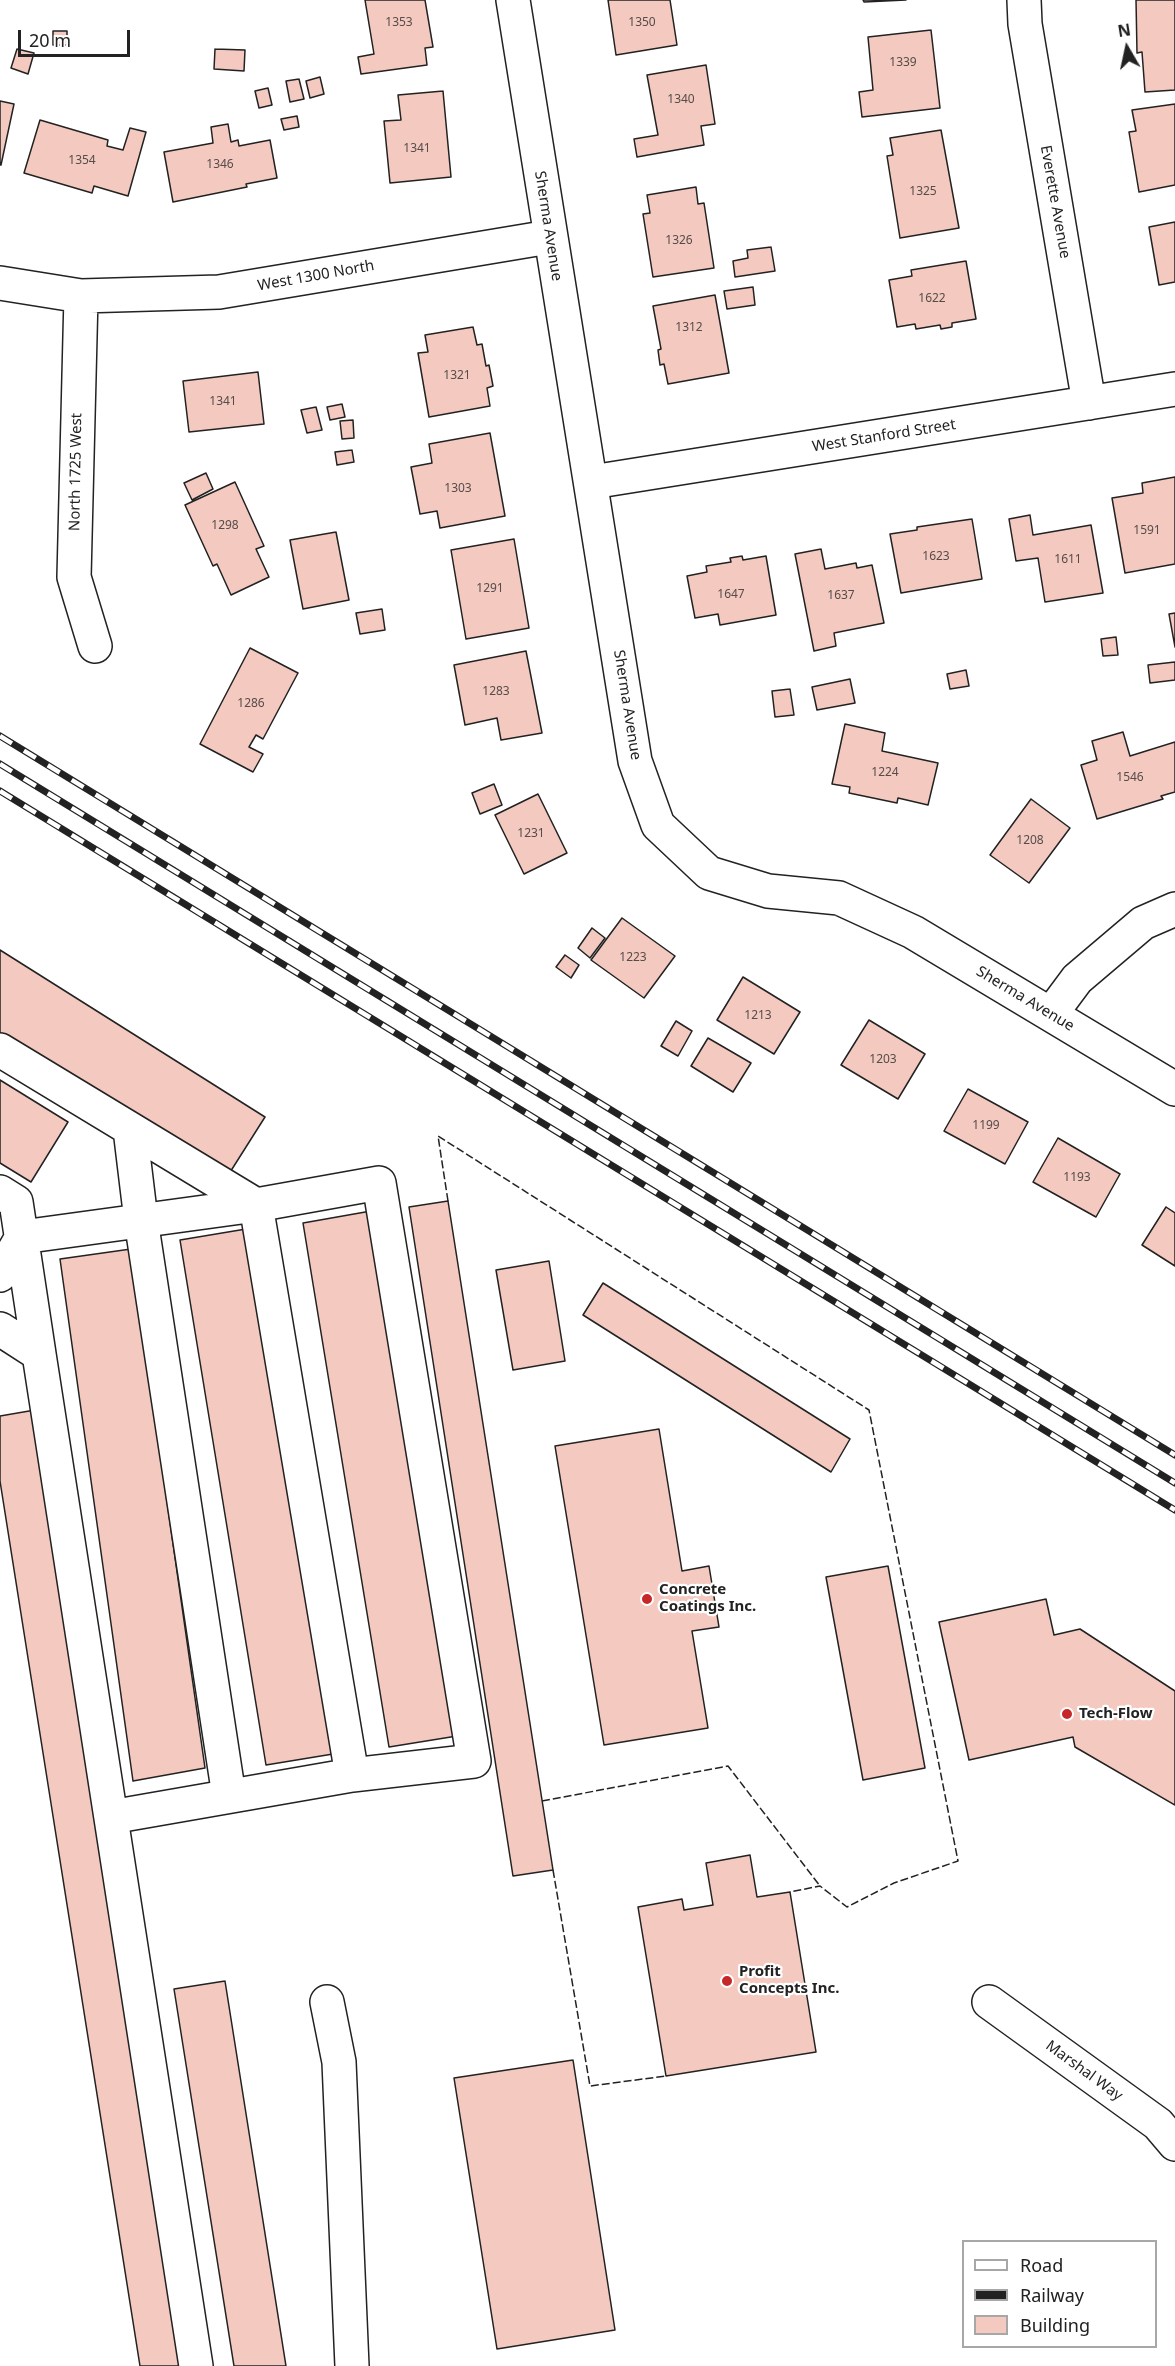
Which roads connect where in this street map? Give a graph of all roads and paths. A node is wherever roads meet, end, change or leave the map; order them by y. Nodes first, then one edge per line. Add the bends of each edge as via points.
1 (513, 0) edge
2 (1024, 0) edge
3 (549, 237) junction
4 (0, 283) edge
5 (81, 296) junction
6 (1175, 389) edge
7 (1089, 403) junction
8 (592, 482) junction
9 (95, 646) dead end
10 (1175, 909) edge
11 (1051, 1014) junction
12 (0, 1050) edge
13 (1175, 1089) edge
14 (130, 1128) junction
15 (0, 1192) edge
16 (256, 1205) junction
17 (141, 1220) junction
18 (22, 1237) junction
19 (0, 1275) edge
20 (0, 1329) edge
21 (39, 1354) junction
22 (352, 1775) junction
23 (229, 1796) junction
24 (111, 1817) junction
25 (327, 2002) dead end
26 (989, 2002) dead end
27 (1175, 2144) edge
28 (196, 2366) edge
29 (352, 2366) edge

1 - 3 street, Sherma Avenue
2 - 7 street, Everette Avenue
3 - 5 street, West 1300 North via 219,292
3 - 8 street, Sherma Avenue
4 - 5 street, West 1300 North
5 - 9 street, North 1725 West via 74,577
6 - 7 street, West Stanford Street
7 - 8 street, West Stanford Street
8 - 11 street, Sherma Avenue via 635,761 658,825 709,873 768,891 839,898 913,932
10 - 11 street via 1143,923 1126,937 1077,979
11 - 13 street, Sherma Avenue
12 - 14 street
14 - 16 street
14 - 17 street
15 - 18 street via 16,1202
16 - 17 street
16 - 22 street
16 - 22 street via 379,1183 474,1761
17 - 18 street
17 - 23 street
18 - 19 street
18 - 21 street
20 - 21 street
21 - 24 street
22 - 23 street
23 - 24 street
24 - 28 street
25 - 29 street via 339,2062
26 - 27 street, Marshal Way via 1158,2124

